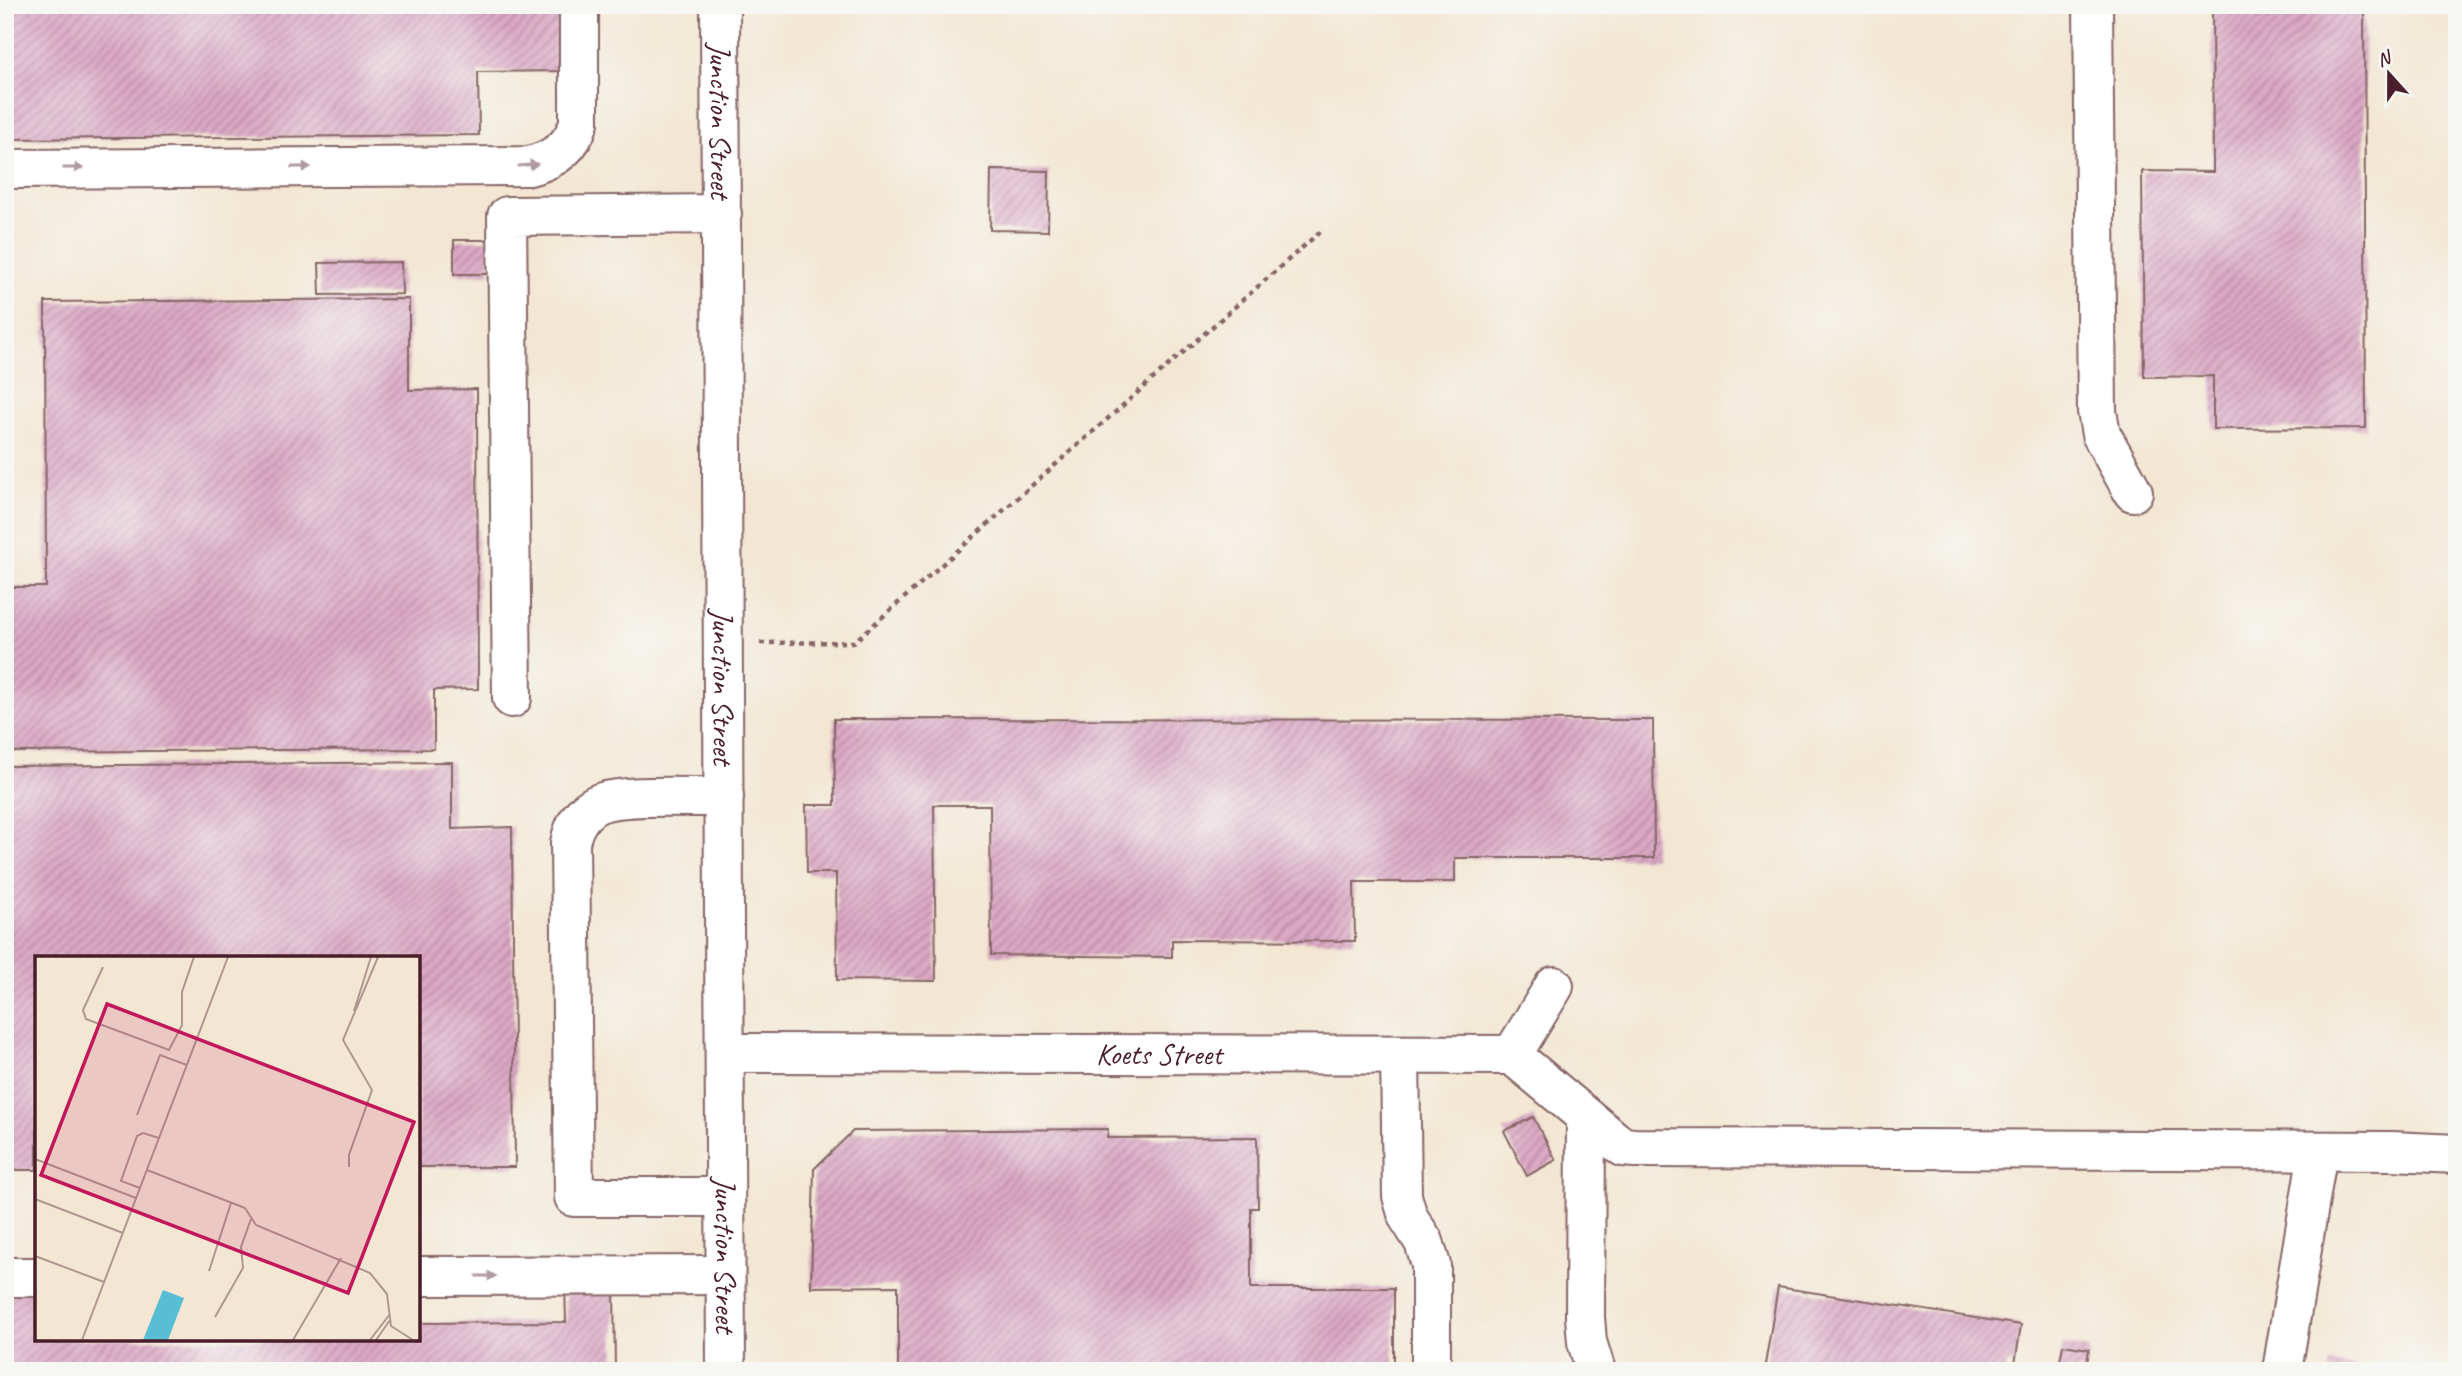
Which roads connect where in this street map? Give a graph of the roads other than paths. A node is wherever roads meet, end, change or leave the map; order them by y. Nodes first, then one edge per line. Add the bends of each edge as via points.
1 (579, 5) edge
2 (720, 5) edge
3 (2092, 5) edge
4 (5, 169) edge
5 (722, 214) junction
6 (2133, 492) dead end
7 (512, 698) dead end
8 (724, 797) junction
9 (1553, 986) dead end
10 (725, 1053) junction
11 (1513, 1055) junction
12 (1400, 1056) junction
13 (1586, 1117) junction
14 (2318, 1151) junction
15 (2457, 1154) edge
16 (725, 1197) junction
17 (725, 1275) junction
18 (420, 1276) edge
19 (5, 1277) edge
20 (35, 1277) edge
21 (726, 1371) edge
22 (1431, 1371) edge
23 (1596, 1371) edge
24 (2282, 1371) edge

4 -> 1 street via 541,163 567,147 579,122
2 - 5 street, Junction Street
3 - 6 street via 2097,411 2101,434
5 - 7 street via 507,216
5 - 8 street, Junction Street
8 - 10 street, Junction Street
8 - 16 street via 617,799 597,804 573,829 570,844 574,1197
9 - 11 street
10 - 12 street, Koets Street
10 - 16 street, Junction Street
11 - 12 street, Koets Street
11 - 13 street
12 - 22 street via 1402,1196 1431,1265
13 - 14 street via 1623,1147 1635,1148
13 - 23 street via 1585,1317
14 - 15 street
14 - 24 street
16 - 17 street, Junction Street
18 -> 17 street
17 - 21 street, Junction Street
19 - 20 street

